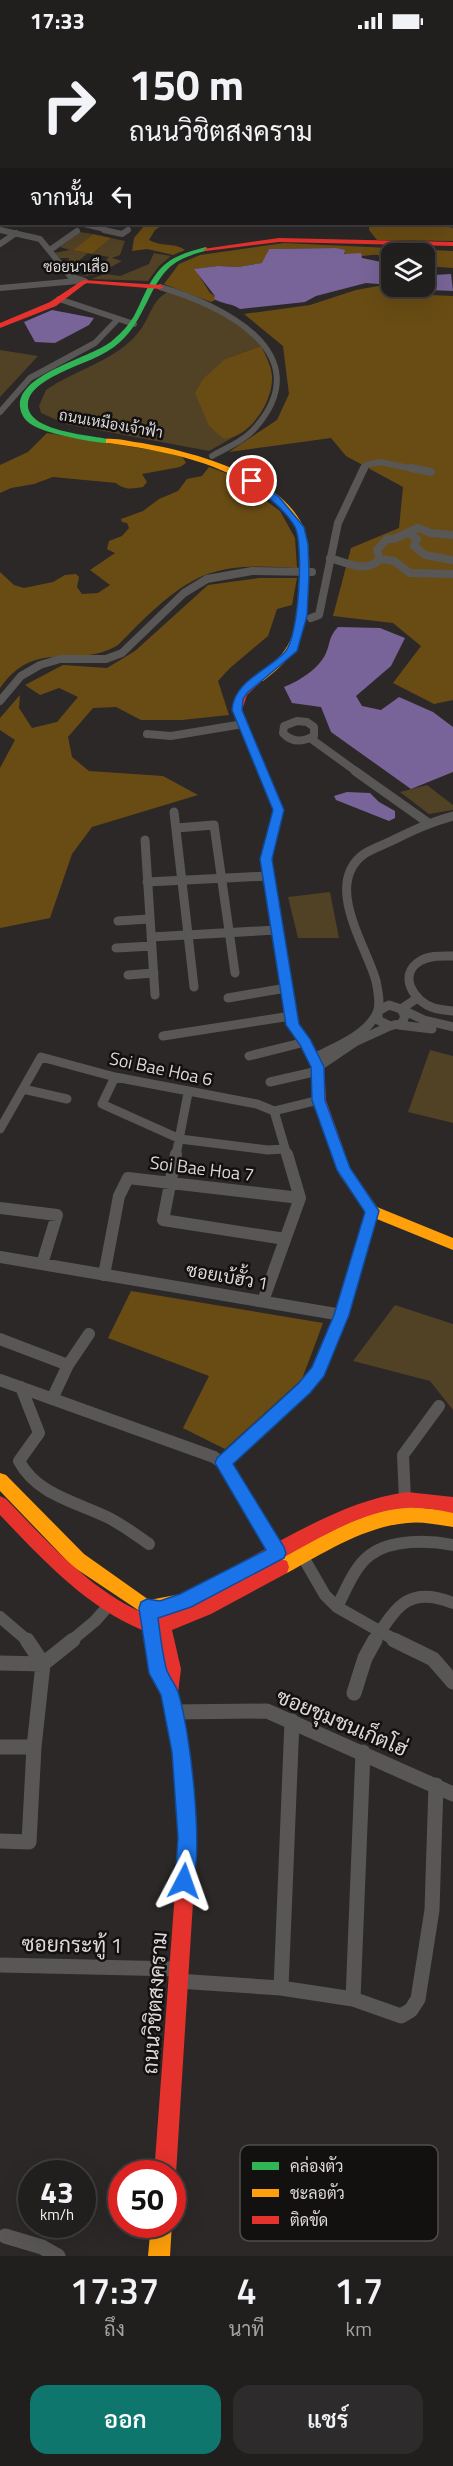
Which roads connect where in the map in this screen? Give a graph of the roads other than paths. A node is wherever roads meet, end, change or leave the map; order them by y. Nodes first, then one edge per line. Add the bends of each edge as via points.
1 (85, 225) edge
2 (135, 226) dead end
3 (0, 230) edge
4 (77, 231) dead end
5 (16, 233) junction
6 (0, 244) edge
7 (453, 246) edge
8 (50, 250) junction
9 (85, 281) junction
10 (159, 281) junction
11 (0, 288) edge
12 (59, 299) junction
13 (118, 319) junction
14 (134, 324) junction
15 (0, 326) edge
16 (0, 412) edge
17 (75, 433) junction
18 (212, 456) junction
19 (430, 472) dead end
20 (409, 533) junction
21 (453, 535) edge
22 (330, 558) junction
23 (380, 559) junction
24 (453, 560) edge
25 (308, 572) junction
26 (453, 574) edge
27 (311, 618) junction
28 (261, 677) junction
29 (0, 701) edge
30 (243, 724) junction
31 (147, 734) dead end
32 (310, 738) dead end
33 (174, 812) dead end
34 (453, 816) edge
35 (428, 822) junction
36 (176, 828) junction
37 (145, 840) dead end
38 (268, 876) junction
39 (221, 878) junction
40 (182, 881) junction
41 (147, 882) junction
42 (149, 919) junction
43 (118, 921) dead end
44 (276, 930) junction
45 (229, 932) junction
46 (188, 935) junction
47 (152, 941) junction
48 (116, 948) dead end
49 (453, 956) edge
50 (235, 973) dead end
51 (154, 974) junction
52 (128, 975) dead end
53 (194, 987) dead end
54 (286, 988) junction
55 (155, 995) dead end
56 (228, 998) dead end
57 (416, 999) junction
58 (401, 1009) junction
59 (453, 1011) edge
60 (377, 1012) junction
61 (291, 1016) junction
62 (394, 1025) junction
63 (453, 1027) edge
64 (453, 1034) edge
65 (163, 1036) dead end
66 (305, 1042) junction
67 (249, 1056) dead end
68 (317, 1065) junction
69 (115, 1077) junction
70 (270, 1082) dead end
71 (23, 1089) junction
72 (188, 1093) junction
73 (67, 1099) dead end
74 (319, 1100) junction
75 (274, 1111) junction
76 (0, 1129) edge
77 (180, 1139) junction
78 (284, 1149) junction
79 (170, 1183) junction
80 (300, 1198) junction
81 (0, 1208) edge
82 (372, 1211) junction
83 (285, 1239) junction
84 (453, 1244) edge
85 (0, 1257) edge
86 (42, 1264) junction
87 (104, 1275) junction
88 (263, 1301) junction
89 (342, 1315) junction
90 (89, 1334) dead end
91 (0, 1339) edge
92 (68, 1365) junction
93 (0, 1380) edge
94 (21, 1387) junction
95 (52, 1399) junction
96 (439, 1406) dead end
97 (223, 1463) junction
98 (0, 1480) edge
99 (405, 1500) junction
100 (0, 1504) edge
101 (453, 1505) edge
102 (453, 1519) edge
103 (149, 1544) dead end
104 (453, 1545) edge
105 (278, 1553) junction
106 (303, 1557) junction
107 (453, 1603) edge
108 (110, 1604) junction
109 (337, 1607) junction
110 (154, 1609) junction
111 (0, 1617) edge
112 (148, 1624) junction
113 (163, 1624) junction
114 (381, 1633) junction
115 (0, 1664) edge
116 (44, 1664) junction
117 (453, 1682) edge
118 (170, 1693) junction
119 (354, 1693) dead end
120 (174, 1712) junction
121 (292, 1721) junction
122 (0, 1747) edge
123 (34, 1748) junction
124 (363, 1752) junction
125 (436, 1785) junction
126 (453, 1794) edge
127 (0, 1841) edge
128 (0, 1965) edge
129 (178, 1975) junction
130 (281, 1988) junction
131 (353, 1999) junction
132 (166, 2160) edge
133 (5, 2236) dead end
134 (161, 2238) edge
135 (58, 2256) edge
136 (159, 2256) edge

1 - 2 street via 122,234
3 - 5 street
4 - 8 street
5 - 6 street
5 - 8 street via 40,239
7 - 10 street, ถนนเหมืองเจ้าฟ้า via 269,243 194,255 182,260
8 - 9 street via 70,276
9 - 10 street, ซอยนาเสือ
9 - 11 street, ซอยนาเสือ
9 - 12 street
10 - 14 street, ถนนเหมืองเจ้าฟ้า
10 - 17 street, ถนนเหมืองเจ้าฟ้า via 139,327 129,338 107,354 55,378 34,396 34,410 39,417
10 - 18 street via 241,320 260,338 273,361 275,388 269,408 252,431
12 - 13 street
12 - 15 street
13 - 14 street
13 - 16 street via 94,343 30,378
14 - 17 street, ถนนเหมืองเจ้าฟ้า via 103,351 46,377 25,395 23,410 29,419 50,430
17 - 18 street, ถนนเหมืองเจ้าฟ้า
17 - 25 street, ถนนเหมืองเจ้าฟ้า via 176,452 232,469 292,515 300,527
18 - 25 street, ถนนเหมืองเจ้าฟ้า via 240,467 286,499 308,528 312,543
19 - 22 street via 380,462 366,465 338,523
20 - 21 street via 418,528
20 - 23 street via 387,539 377,550
20 - 24 street via 417,539 414,546 425,555
22 - 23 street via 356,567 373,566
22 - 27 street via 319,615
23 - 26 street via 394,561 410,573
25 - 27 street, ถนนเหมืองเจ้าฟ้า
25 - 28 street, ถนนเหมืองเจ้าฟ้า via 292,651
25 - 29 street via 231,573 196,584 119,655 102,660 49,661 35,666
27 - 28 street, ถนนเหมืองเจ้าฟ้า via 299,653 286,665
28 - 30 street, ถนนเหมืองเจ้าฟ้า via 238,699 237,710
30 - 31 street via 171,736
30 - 38 street, ถนนเหมืองเจ้าฟ้า via 279,810 266,859
32 - 35 street
33 - 36 street
34 - 35 street
35 - 60 street via 361,857 345,879 345,902 376,980
36 - 39 street via 214,825
36 - 40 street
37 - 41 street
38 - 39 street
38 - 44 street, ถนนเหมืองเจ้าฟ้า
39 - 40 street
39 - 45 street
40 - 41 street
40 - 46 street
41 - 42 street
42 - 43 street
42 - 47 street
44 - 45 street
44 - 54 street, ถนนเหมืองเจ้าฟ้า
45 - 46 street
45 - 50 street
46 - 47 street
46 - 53 street
47 - 48 street
47 - 51 street
49 - 57 street via 428,957 411,969 408,986
51 - 52 street
51 - 55 street
54 - 56 street
54 - 61 street, ถนนเหมืองเจ้าฟ้า
57 - 58 street
57 - 59 street via 433,1008
58 - 60 street via 388,1005
58 - 62 street via 405,1016
58 - 63 street
60 - 62 street via 378,1020
60 - 68 street via 367,1025
61 - 65 street
61 - 66 street, ถนนเหมืองเจ้าฟ้า via 292,1025
62 - 64 street via 422,1026
62 - 68 street
66 - 67 street
66 - 68 street, ถนนเหมืองเจ้าฟ้า
68 - 70 street
68 - 74 street, ถนนเหมืองเจ้าฟ้า
69 - 71 street, Soi Bae Hoa 6 via 41,1057
69 - 72 street, Soi Bae Hoa 6
69 - 77 street via 102,1104
71 - 73 street
71 - 76 street
72 - 75 street, Soi Bae Hoa 6 via 257,1104
72 - 77 street
74 - 75 street
74 - 82 street, ถนนเหมืองเจ้าฟ้า via 344,1170
75 - 78 street
77 - 78 street
77 - 79 street
78 - 80 street
79 - 80 street, Soi Bae Hoa 7
79 - 83 street via 163,1220
79 - 87 street, Soi Bae Hoa 7 via 128,1178 118,1196
80 - 83 street
81 - 86 street via 57,1215
82 - 84 street
82 - 89 street
83 - 88 street
85 - 86 street, ซอยเบ้ฮั้ว 1
86 - 87 street, ซอยเบ้ฮั้ว 1
87 - 88 street, ซอยเบ้ฮั้ว 1
88 - 89 street, ซอยเบ้ฮั้ว 1
89 - 97 street via 312,1381
90 - 92 street
91 - 92 street
92 - 95 street
93 - 94 street
94 - 95 street
94 - 103 street via 39,1433 19,1461 21,1468 38,1484 111,1519
95 - 97 street via 205,1453
96 - 99 street via 403,1455
97 - 105 street
98 - 110 street via 78,1560
99 - 101 street
99 - 105 street via 344,1519
100 - 108 street via 69,1574
102 - 106 street via 407,1515 381,1521 349,1532
104 - 109 street via 420,1542 371,1555
105 - 110 street via 184,1601
106 - 109 street via 325,1595
106 - 113 street
107 - 114 street via 436,1596 411,1599
108 - 112 street
108 - 116 street via 95,1622
109 - 114 street
110 - 112 street, ถนนวิชิตสงคราม
110 - 113 street, ถนนวิชิตสงคราม
111 - 116 street via 25,1636
112 - 113 street
112 - 118 street, ถนนวิชิตสงคราม via 158,1673
113 - 118 street, ถนนวิชิตสงคราม via 172,1669
114 - 117 street via 433,1659
114 - 119 street via 369,1650
115 - 116 street
116 - 123 street
118 - 120 street, ถนนวิชิตสงคราม
120 - 121 street, ซอยชุมชนเก็ตโฮ่ via 267,1711
120 - 129 street, ถนนวิชิตสงคราม via 188,1838
121 - 124 street, ซอยชุมชนเก็ตโฮ่
121 - 130 street
122 - 123 street
123 - 127 street via 29,1842
124 - 125 street, ซอยชุมชนเก็ตโฮ่
124 - 131 street
125 - 126 street, ซอยชุมชนเก็ตโฮ่
125 - 131 street, ซอยกระทู้ 1 via 432,1910 418,1999 401,2016
128 - 129 street, ซอยกระทู้ 1
129 - 130 street, ซอยกระทู้ 1
129 - 132 street, ถนนวิชิตสงคราม
130 - 131 street, ซอยกระทู้ 1
133 - 135 street
134 - 136 street

